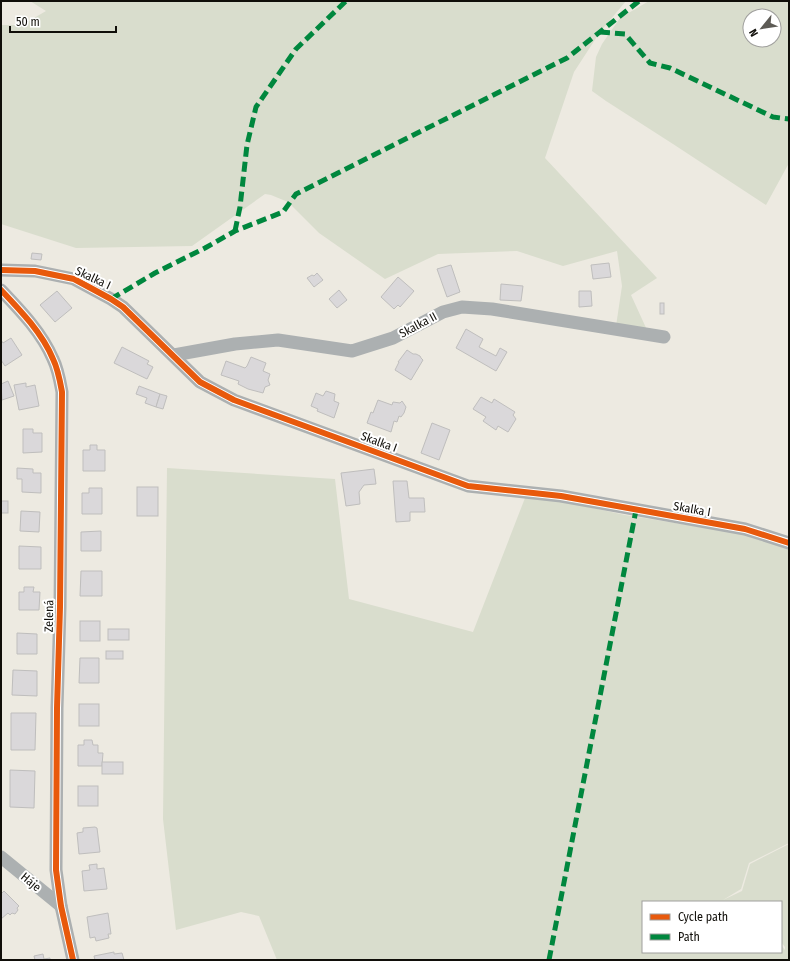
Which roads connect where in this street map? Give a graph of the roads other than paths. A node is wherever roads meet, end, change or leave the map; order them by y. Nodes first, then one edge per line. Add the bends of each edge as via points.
1 (1, 270) edge
2 (1, 290) edge
3 (664, 337) dead end
4 (174, 355) junction
5 (789, 543) edge
6 (1, 857) edge
7 (60, 906) junction
8 (73, 960) edge

1 - 4 street, Skalka I via 35,271 74,279 124,307
2 - 7 street, Zelená via 19,308 41,337 54,359 62,392 56,724 56,870
3 - 4 street, Skalka II via 492,309 462,307 443,312 394,338 352,351 278,340 235,344
4 - 5 street, Skalka I via 200,382 234,400 468,486 561,496 745,529
6 - 7 street, Háje
7 - 8 street, Zelená

